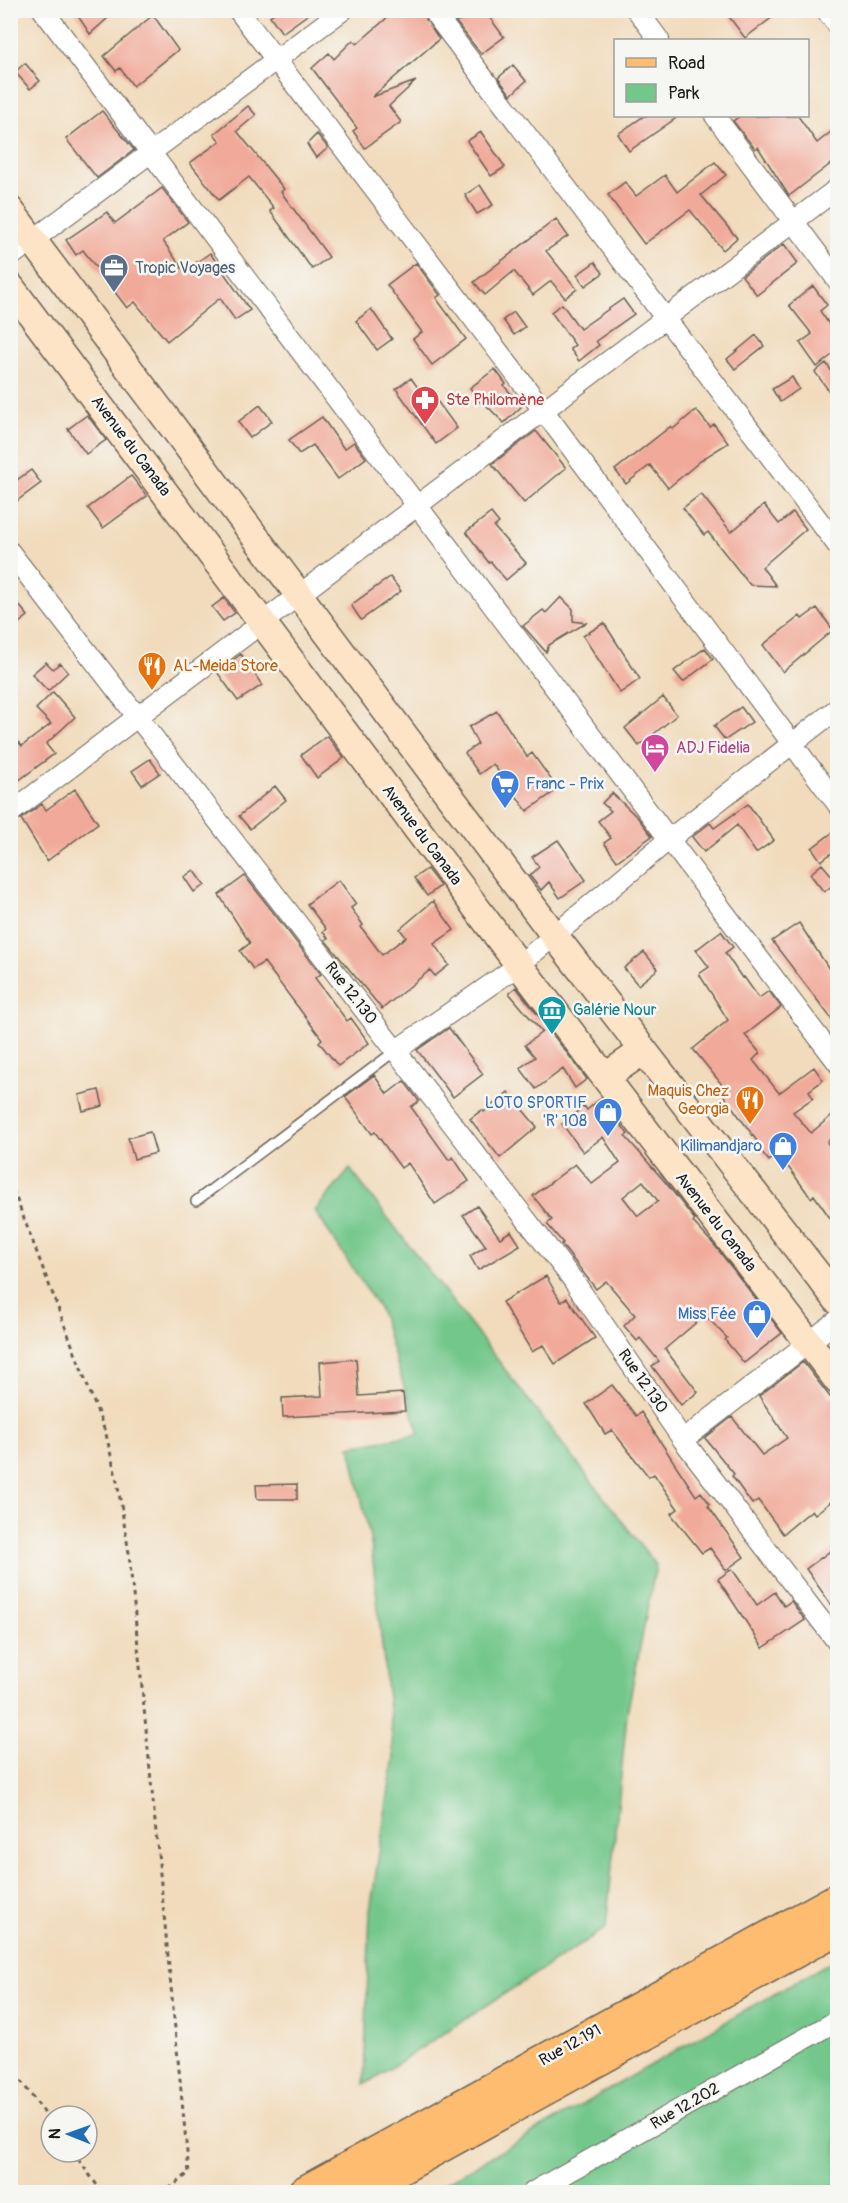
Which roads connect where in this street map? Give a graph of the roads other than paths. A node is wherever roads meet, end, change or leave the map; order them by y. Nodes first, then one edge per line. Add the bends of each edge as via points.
1 (43, 10) edge
2 (238, 10) edge
3 (344, 10) edge
4 (432, 10) edge
5 (637, 10) edge
6 (826, 10) edge
7 (837, 26) edge
8 (658, 39) edge
9 (276, 60) junction
10 (716, 117) edge
11 (150, 153) junction
12 (837, 188) edge
13 (10, 210) edge
14 (794, 221) junction
15 (33, 240) junction
16 (10, 257) edge
17 (837, 281) edge
18 (10, 286) edge
19 (665, 318) junction
20 (543, 410) junction
21 (417, 506) junction
22 (837, 546) edge
23 (10, 552) edge
24 (299, 594) junction
25 (263, 622) junction
26 (837, 708) edge
27 (136, 717) junction
28 (791, 745) junction
29 (837, 805) edge
30 (13, 806) edge
31 (668, 841) junction
32 (554, 935) junction
33 (519, 965) junction
34 (396, 1051) junction
35 (643, 1051) junction
36 (837, 1063) edge
37 (605, 1077) junction
38 (196, 1201) dead end
39 (837, 1300) edge
40 (837, 1320) edge
41 (809, 1343) junction
42 (837, 1381) edge
43 (683, 1440) junction
44 (837, 1643) edge
45 (837, 1898) edge
46 (837, 1929) edge
47 (837, 2020) edge
48 (303, 2193) edge
49 (358, 2193) edge
50 (533, 2193) edge

1 - 11 street
2 - 9 street
3 - 9 street
4 - 19 street
5 - 8 street
6 - 7 street
9 - 11 street
9 - 20 street
10 - 14 street
11 - 15 street
11 - 21 street
12 - 14 street
13 - 15 main road
14 - 17 street
14 - 19 street
15 - 16 street
15 - 24 main road
18 - 25 main road, Avenue du Canada
19 - 20 street
19 - 22 street
20 - 21 street
20 - 28 street
21 - 24 street
21 - 31 street
23 - 27 street, Rue 12.130
24 - 25 street
24 - 32 main road
25 - 27 street
25 - 33 main road, Avenue du Canada
26 - 28 street
27 - 30 street
27 - 34 street, Rue 12.130
28 - 29 street
28 - 31 street
31 - 32 street
31 - 36 street
32 - 33 street
32 - 35 main road
33 - 34 street
33 - 37 main road, Avenue du Canada
34 - 38 lane
34 - 43 street, Rue 12.130 via 573,1280
35 - 37 main road
35 - 39 main road
37 - 41 main road, Avenue du Canada
40 - 41 street
41 - 42 main road, Avenue du Canada
41 - 43 street
43 - 44 street, Rue 12.130
45 - 48 main road, Rue 12.191
46 - 49 main road, Rue 12.191
47 - 50 street, Rue 12.202

